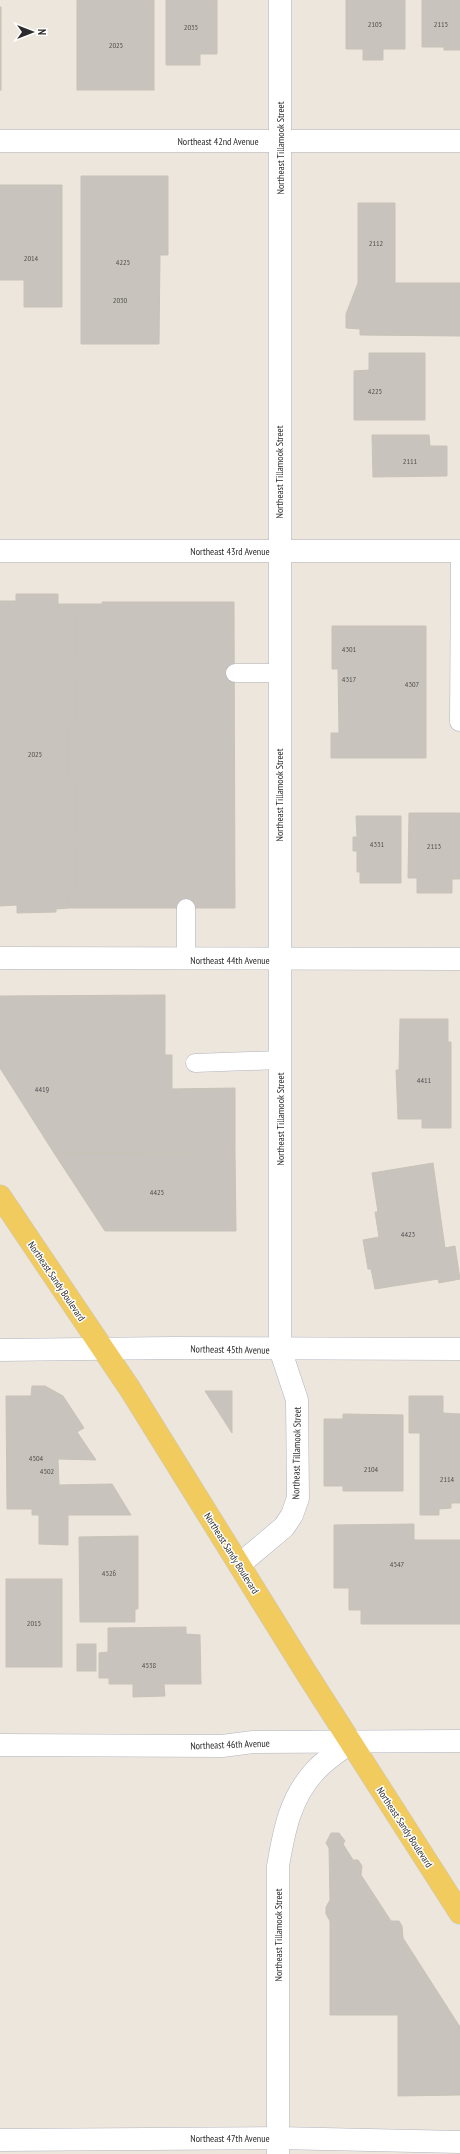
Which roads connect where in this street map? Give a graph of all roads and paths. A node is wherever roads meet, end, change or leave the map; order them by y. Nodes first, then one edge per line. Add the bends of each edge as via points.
1 (280, 0) edge
2 (0, 141) edge
3 (280, 141) junction
4 (460, 141) edge
5 (0, 551) edge
6 (279, 551) junction
7 (460, 552) edge
8 (234, 673) dead end
9 (279, 673) junction
10 (459, 722) edge
11 (186, 908) dead end
12 (0, 958) edge
13 (460, 959) edge
14 (186, 960) junction
15 (280, 960) junction
16 (280, 1060) junction
17 (195, 1063) dead end
18 (0, 1196) edge
19 (280, 1349) junction
20 (460, 1349) edge
21 (0, 1350) edge
22 (103, 1350) junction
23 (240, 1564) junction
24 (460, 1741) edge
25 (351, 1742) junction
26 (0, 1745) edge
27 (460, 1913) edge
28 (0, 2140) edge
29 (460, 2142) edge
30 (278, 2146) edge

1 - 3 street, Northeast Tillamook Street
2 - 3 street, Northeast 42nd Avenue
3 - 4 street, Northeast 42nd Avenue
3 - 6 street, Northeast Tillamook Street
5 - 6 street, Northeast 43rd Avenue
6 - 7 street, Northeast 43rd Avenue
6 - 9 street, Northeast Tillamook Street
7 - 10 lane
8 - 9 lane
9 - 15 street, Northeast Tillamook Street
11 - 14 lane
12 - 14 street, Northeast 44th Avenue
13 - 15 street, Northeast 44th Avenue
14 - 15 street, Northeast 44th Avenue
15 - 16 street, Northeast Tillamook Street
16 - 17 lane
16 - 19 street, Northeast Tillamook Street
18 - 22 main road, Northeast Sandy Boulevard
19 - 20 street, Northeast 45th Avenue
19 - 22 street, Northeast 45th Avenue
19 - 23 street, Northeast Tillamook Street via 297,1400 298,1498 292,1516 284,1527
21 - 22 street, Northeast 45th Avenue
22 - 23 main road, Northeast Sandy Boulevard
23 - 25 main road, Northeast Sandy Boulevard
24 - 25 street, Northeast 46th Avenue
25 - 26 street, Northeast 46th Avenue via 253,1742 222,1746
25 - 27 main road, Northeast Sandy Boulevard
25 - 30 street, Northeast Tillamook Street via 316,1770 298,1791 285,1827 278,1866
28 - 30 street, Northeast 47th Avenue
29 - 30 street, Northeast 47th Avenue

